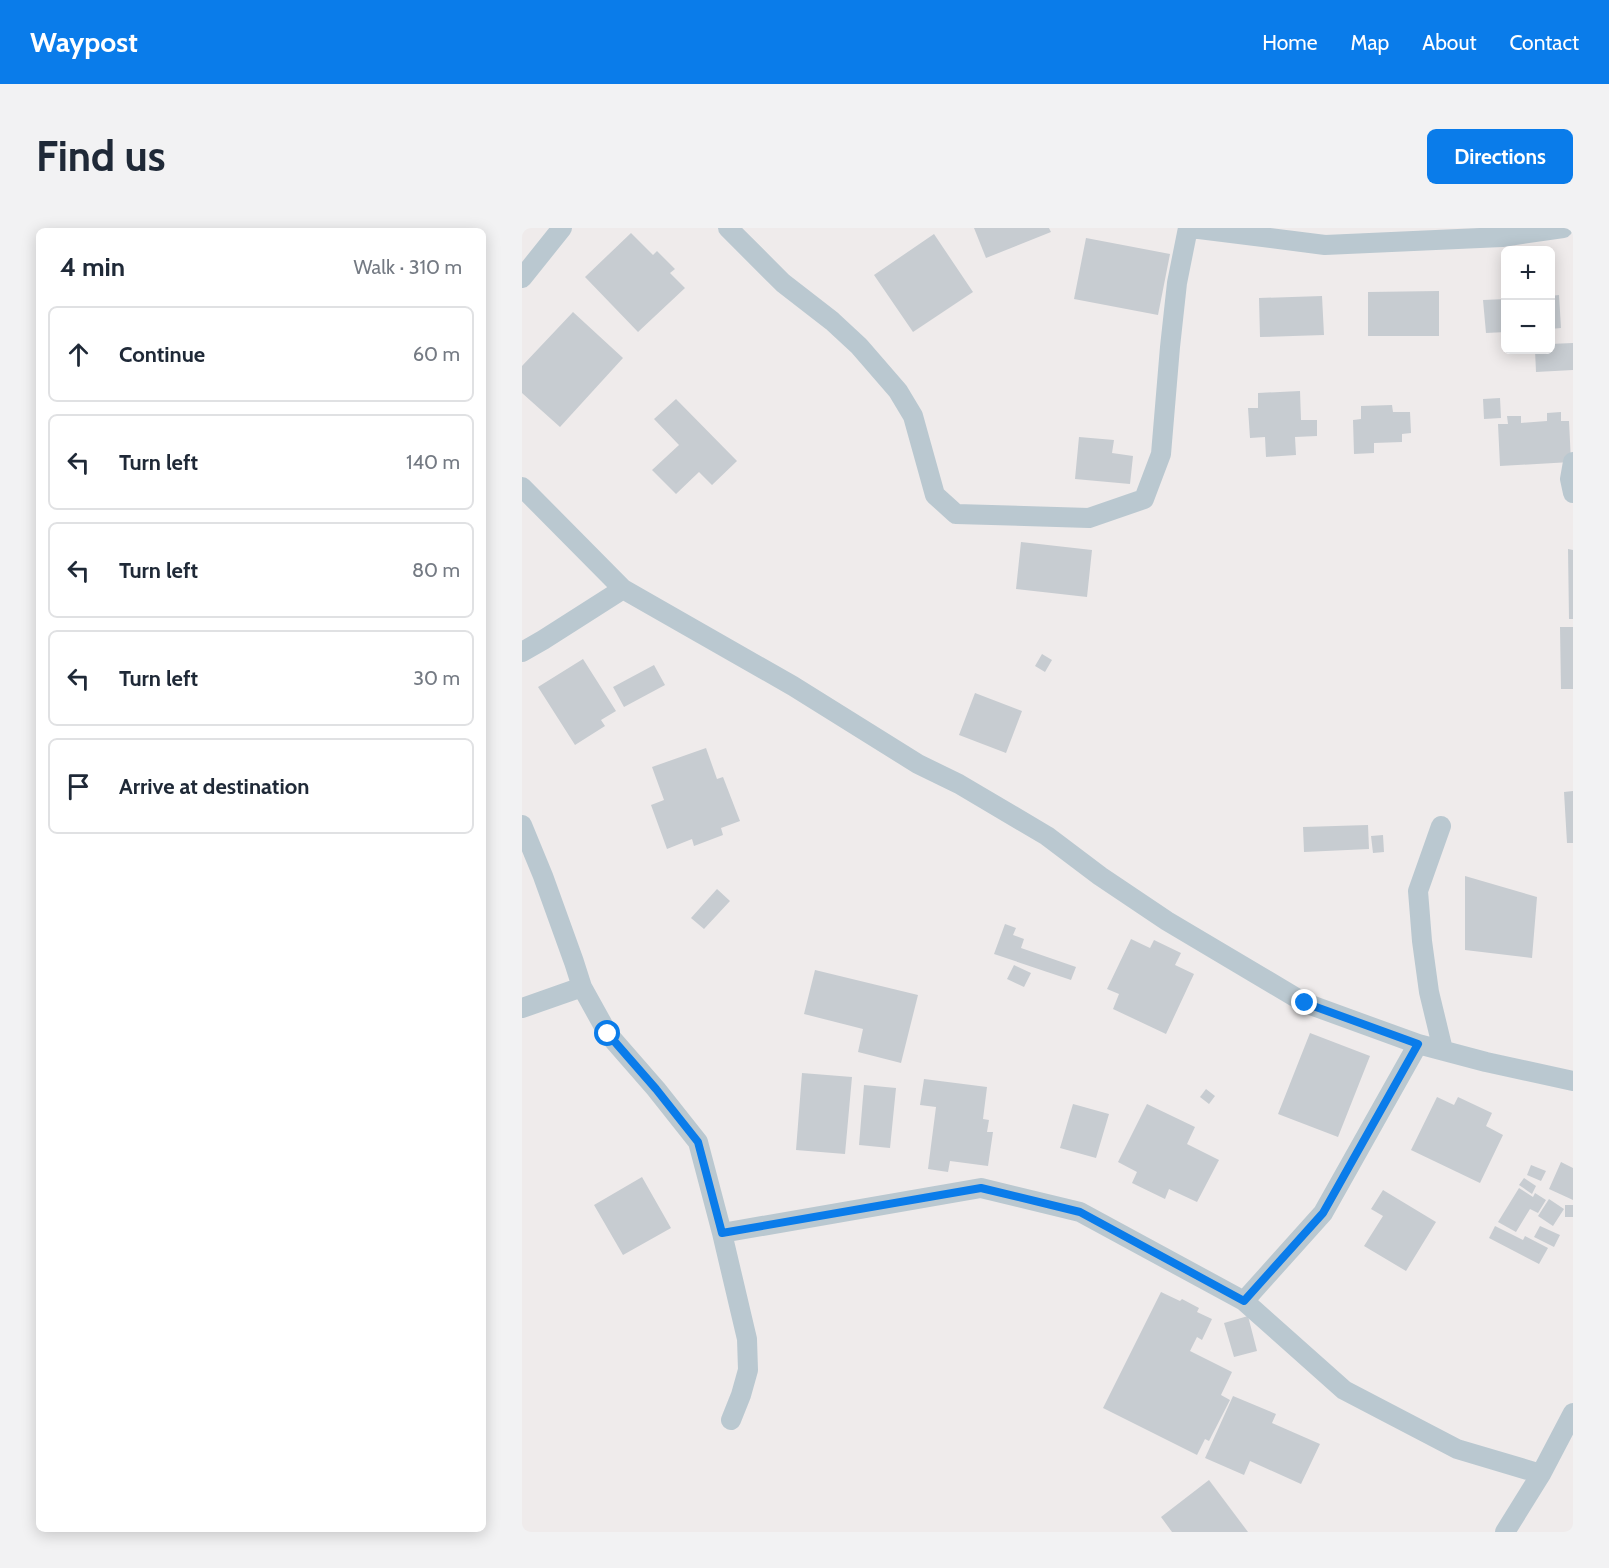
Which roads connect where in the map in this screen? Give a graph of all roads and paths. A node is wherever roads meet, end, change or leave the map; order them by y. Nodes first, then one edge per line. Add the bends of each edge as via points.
1 (562, 228) edge
2 (728, 228) edge
3 (1190, 228) edge
4 (1563, 228) edge
5 (1499, 233) edge
6 (522, 278) edge
7 (1573, 462) edge
8 (522, 487) edge
9 (1573, 493) edge
10 (623, 589) junction
11 (522, 652) edge
12 (522, 825) edge
13 (1441, 826) dead end
14 (582, 987) junction
15 (522, 1008) edge
16 (1418, 1044) junction
17 (1443, 1050) junction
18 (1573, 1081) edge
19 (722, 1233) junction
20 (1244, 1301) junction
21 (1573, 1413) edge
22 (731, 1420) dead end
23 (1541, 1474) junction
24 (1505, 1532) edge

1 - 6 street
2 - 3 street via 783,283 859,346 898,391 913,416 935,495 956,514 1089,518 1144,499 1161,454 1177,283
3 - 5 street via 1325,245
4 - 5 street
7 - 9 street
8 - 10 street
10 - 11 street
10 - 16 street via 1047,836 1167,921 1305,1003
12 - 14 street
13 - 17 street via 1418,891 1429,992
14 - 15 street
14 - 19 street via 608,1034 698,1142
16 - 17 street
16 - 20 street via 1323,1213
17 - 18 street
19 - 20 street via 981,1188 1080,1212
19 - 22 street via 747,1339 748,1370
20 - 23 street via 1344,1390 1457,1449
21 - 23 street
23 - 24 street

